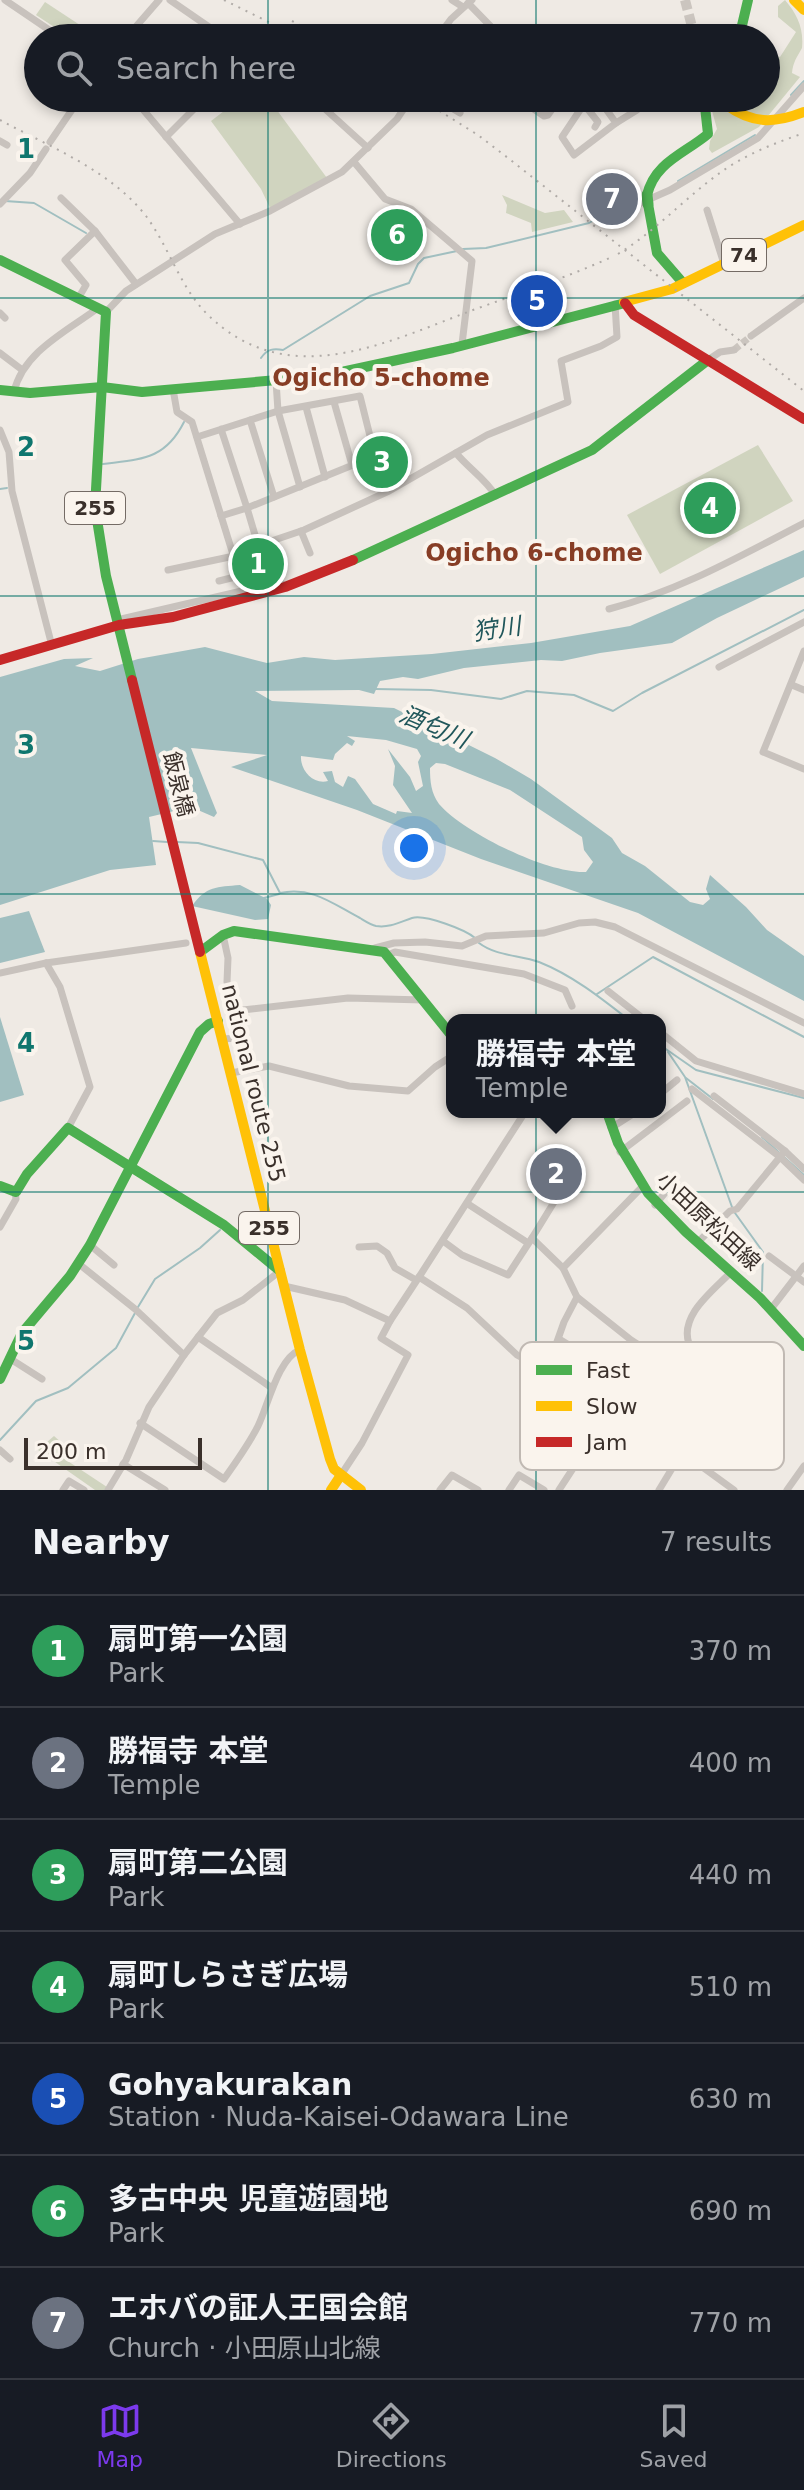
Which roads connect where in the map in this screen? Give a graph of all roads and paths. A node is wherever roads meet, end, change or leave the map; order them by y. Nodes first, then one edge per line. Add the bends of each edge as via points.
1 (5, 0) edge
2 (159, 0) edge
3 (170, 0) edge
4 (452, 0) edge
5 (748, 0) edge
6 (794, 0) edge
7 (468, 3) edge
8 (804, 10) edge
9 (40, 24) edge
10 (138, 24) edge
11 (205, 24) edge
12 (448, 24) edge
13 (488, 24) edge
14 (743, 24) edge
15 (804, 86) edge
16 (71, 112) edge
17 (144, 112) edge
18 (191, 112) edge
19 (328, 112) edge
20 (402, 112) edge
21 (576, 112) edge
22 (590, 112) edge
23 (608, 112) edge
24 (634, 112) edge
25 (706, 112) edge
26 (734, 112) edge
27 (804, 112) edge
28 (616, 123) junction
29 (595, 127) dead end
30 (166, 137) junction
31 (368, 148) junction
32 (354, 162) junction
33 (61, 198) dead end
34 (0, 204) edge
35 (707, 210) dead end
36 (600, 221) dead end
37 (240, 224) junction
38 (804, 225) edge
39 (95, 231) junction
40 (0, 260) edge
41 (724, 264) junction
42 (683, 283) junction
43 (136, 284) junction
44 (79, 297) junction
45 (804, 298) edge
46 (619, 303) junction
47 (103, 310) junction
48 (751, 336) tunnel mouth
49 (462, 344) junction
50 (734, 350) tunnel mouth
51 (0, 353) edge
52 (708, 360) junction
53 (21, 369) junction
54 (276, 381) junction
55 (102, 387) junction
56 (173, 389) junction
57 (0, 390) edge
58 (14, 392) junction
59 (334, 402) junction
60 (306, 407) junction
61 (278, 411) junction
62 (804, 419) edge
63 (250, 420) junction
64 (221, 429) junction
65 (0, 430) edge
66 (197, 437) junction
67 (456, 453) junction
68 (352, 465) junction
69 (325, 477) junction
70 (300, 487) junction
71 (496, 496) junction
72 (274, 497) junction
73 (247, 508) junction
74 (221, 516) junction
75 (804, 523) edge
76 (301, 531) junction
77 (258, 545) junction
78 (310, 553) dead end
79 (234, 555) junction
80 (168, 570) dead end
81 (239, 576) junction
82 (219, 581) dead end
83 (285, 587) junction
84 (244, 590) junction
85 (609, 609) dead end
86 (804, 622) edge
87 (118, 623) junction
88 (52, 646) junction
89 (804, 651) edge
90 (0, 660) edge
91 (719, 667) dead end
92 (792, 685) junction
93 (804, 690) edge
94 (804, 769) edge
95 (223, 935) junction
96 (186, 943) dead end
97 (369, 949) junction
98 (200, 952) junction
99 (388, 955) junction
100 (46, 963) junction
101 (0, 973) edge
102 (608, 991) dead end
103 (425, 1000) junction
104 (572, 1006) dead end
105 (234, 1011) junction
106 (637, 1014) edge
107 (218, 1021) junction
108 (804, 1023) edge
109 (446, 1028) edge
110 (666, 1037) edge
111 (222, 1039) junction
112 (446, 1060) edge
113 (231, 1073) junction
114 (677, 1080) dead end
115 (666, 1089) edge
116 (692, 1089) dead end
117 (804, 1094) edge
118 (714, 1096) dead end
119 (687, 1101) dead end
120 (726, 1109) junction
121 (666, 1117) edge
122 (521, 1118) edge
123 (608, 1118) edge
124 (627, 1118) edge
125 (665, 1118) edge
126 (68, 1128) junction
127 (611, 1128) junction
128 (620, 1152) junction
129 (783, 1154) junction
130 (131, 1168) junction
131 (804, 1169) edge
132 (572, 1173) dead end
133 (804, 1180) edge
134 (0, 1186) edge
135 (642, 1187) junction
136 (15, 1192) junction
137 (468, 1204) junction
138 (655, 1205) junction
139 (719, 1222) junction
140 (0, 1227) edge
141 (530, 1240) junction
142 (443, 1241) junction
143 (698, 1242) junction
144 (90, 1245) junction
145 (359, 1247) dead end
146 (769, 1256) dead end
147 (79, 1264) junction
148 (114, 1265) dead end
149 (804, 1266) edge
150 (563, 1268) junction
151 (280, 1271) junction
152 (732, 1271) junction
153 (796, 1276) junction
154 (417, 1279) junction
155 (804, 1282) edge
156 (284, 1286) junction
157 (577, 1297) junction
158 (771, 1309) junction
159 (390, 1321) junction
160 (198, 1337) junction
161 (559, 1339) junction
162 (558, 1342) edge
163 (564, 1342) edge
164 (634, 1342) edge
165 (688, 1342) edge
166 (804, 1346) edge
167 (300, 1350) junction
168 (184, 1355) junction
169 (520, 1356) edge
170 (9, 1358) junction
171 (0, 1379) edge
172 (42, 1379) dead end
173 (272, 1388) junction
174 (140, 1423) junction
175 (0, 1450) edge
176 (10, 1459) dead end
177 (123, 1464) junction
178 (804, 1466) edge
179 (572, 1470) edge
180 (671, 1470) edge
181 (707, 1470) edge
182 (341, 1475) junction
183 (63, 1490) edge
184 (84, 1490) edge
185 (108, 1490) edge
186 (165, 1490) edge
187 (331, 1490) edge
188 (361, 1490) edge
189 (440, 1490) edge
190 (478, 1490) edge
191 (509, 1490) edge
192 (544, 1490) edge
193 (559, 1490) edge
194 (659, 1490) edge
195 (734, 1490) edge
196 (787, 1490) edge

1 - 9 street
2 - 10 street
3 - 11 street
4 - 7 street
5 - 14 main road
6 - 8 main road
7 - 12 street
7 - 13 street
15 - 36 street via 758,138 670,190
16 - 34 street via 30,173
17 - 30 street
18 - 30 street
19 - 31 street
20 - 31 street
21 - 28 street via 562,137 574,155
22 - 29 street via 598,122
23 - 28 street
24 - 28 street
25 - 42 main road via 708,134 663,164 648,184 657,253
26 - 27 main road via 759,123 785,121
30 - 37 street
31 - 32 street
32 - 37 street via 302,196
32 - 49 street via 385,199 411,209 470,259
33 - 39 street
35 - 41 street
37 - 43 street
38 - 41 main road, 74
39 - 43 street
39 - 44 street via 65,260 86,285
40 - 44 main road
41 - 42 main road, 74
42 - 46 main road, 74
43 - 47 street
44 - 47 main road
45 - 48 street
46 - 49 main road
46 - 52 main road
46 - 67 street via 617,337 561,361 568,402
47 - 53 street
47 - 55 main road, 255
49 - 54 main road via 323,376
50 - 52 street
51 - 53 street
52 - 62 main road
52 - 71 main road via 592,450
53 - 58 street
54 - 56 main road
54 - 61 street
55 - 56 main road
55 - 58 main road
55 - 87 main road, 255 via 95,507
56 - 66 street via 177,412 192,422
57 - 58 main road
59 - 60 street
59 - 68 street
59 - 68 street via 360,396 375,456
60 - 61 street
60 - 69 street
61 - 63 street
61 - 70 street
63 - 64 street
63 - 72 street
64 - 66 street
64 - 73 street
65 - 88 street
66 - 74 street
67 - 71 street
67 - 76 street
68 - 69 street
69 - 70 street
70 - 72 street
71 - 83 main road
72 - 73 street
73 - 74 street
73 - 77 street
74 - 79 street
75 - 85 street via 671,590
76 - 77 street
76 - 78 street
77 - 79 street
79 - 80 street
79 - 81 street
81 - 82 street
81 - 84 street
83 - 84 street via 280,582
83 - 87 main road via 173,617
84 - 87 street
86 - 91 street
87 - 88 main road
87 - 98 main road, 飯泉橋 / 255
88 - 90 main road
89 - 92 street
92 - 93 street
92 - 94 street via 763,752
95 - 97 main road via 234,931
95 - 98 main road
95 - 105 street
96 - 100 street
97 - 99 main road
97 - 108 street via 394,943 462,946 579,923 605,925
98 - 107 main road, national route 255 / 255
99 - 103 main road
99 - 104 street via 524,974 565,990
100 - 101 street
100 - 126 street via 60,987 90,1087
102 - 106 street
103 - 105 street via 348,998
103 - 109 main road
105 - 111 street via 238,1038
107 - 111 main road, national route 255 / 255
107 - 130 main road via 200,1032
110 - 117 street via 696,1061
111 - 113 main road, national route 255 / 255
112 - 113 street via 408,1091 349,1086 269,1066
113 - 151 main road, national route 255 / 255
114 - 115 street
116 - 120 street
118 - 120 street
119 - 121 street
120 - 129 street
122 - 137 street
123 - 127 main road, 小田原松田線
124 - 127 street
125 - 128 street
126 - 130 main road
126 - 136 main road
127 - 128 main road, 小田原松田線
128 - 135 main road, 小田原松田線
129 - 131 street
129 - 133 street
129 - 139 street
130 - 144 main road
130 - 151 main road via 224,1225
132 - 141 street
134 - 136 main road
135 - 138 main road, 小田原松田線
135 - 150 street
136 - 140 street
137 - 141 street
137 - 142 street
138 - 139 street via 674,1182
138 - 143 main road, 小田原松田線
139 - 143 street
141 - 142 street via 508,1275
141 - 150 street
142 - 154 street
143 - 152 main road, 小田原松田線
144 - 147 main road
144 - 148 street
145 - 154 street via 377,1246 395,1268
146 - 153 street
147 - 168 street
147 - 170 main road via 35,1315
149 - 153 street
150 - 157 street
151 - 156 main road, national route 255 / 255
151 - 160 street via 217,1313
152 - 158 main road, 小田原松田線
152 - 165 street via 690,1316
153 - 155 street
153 - 158 street
154 - 159 street
154 - 169 street via 467,1308
156 - 159 street via 345,1300
156 - 167 main road, national route 255 / 255
157 - 161 street
157 - 164 street
158 - 166 main road, 小田原松田線
159 - 182 street via 381,1338 408,1355
160 - 168 street
160 - 173 street
161 - 162 street
161 - 163 street
167 - 173 street via 293,1352
167 - 182 main road, national route 255 / 255 via 330,1459
168 - 174 street
170 - 171 main road
170 - 172 street
173 - 174 street via 258,1426 224,1479
174 - 177 street
175 - 176 street
177 - 185 street
177 - 186 street
178 - 196 street
179 - 193 street
180 - 194 street
181 - 195 street
182 - 187 main road
182 - 188 main road, national route 255 / 255
183 - 184 street via 69,1481
189 - 190 street via 452,1475
191 - 192 street via 519,1475

